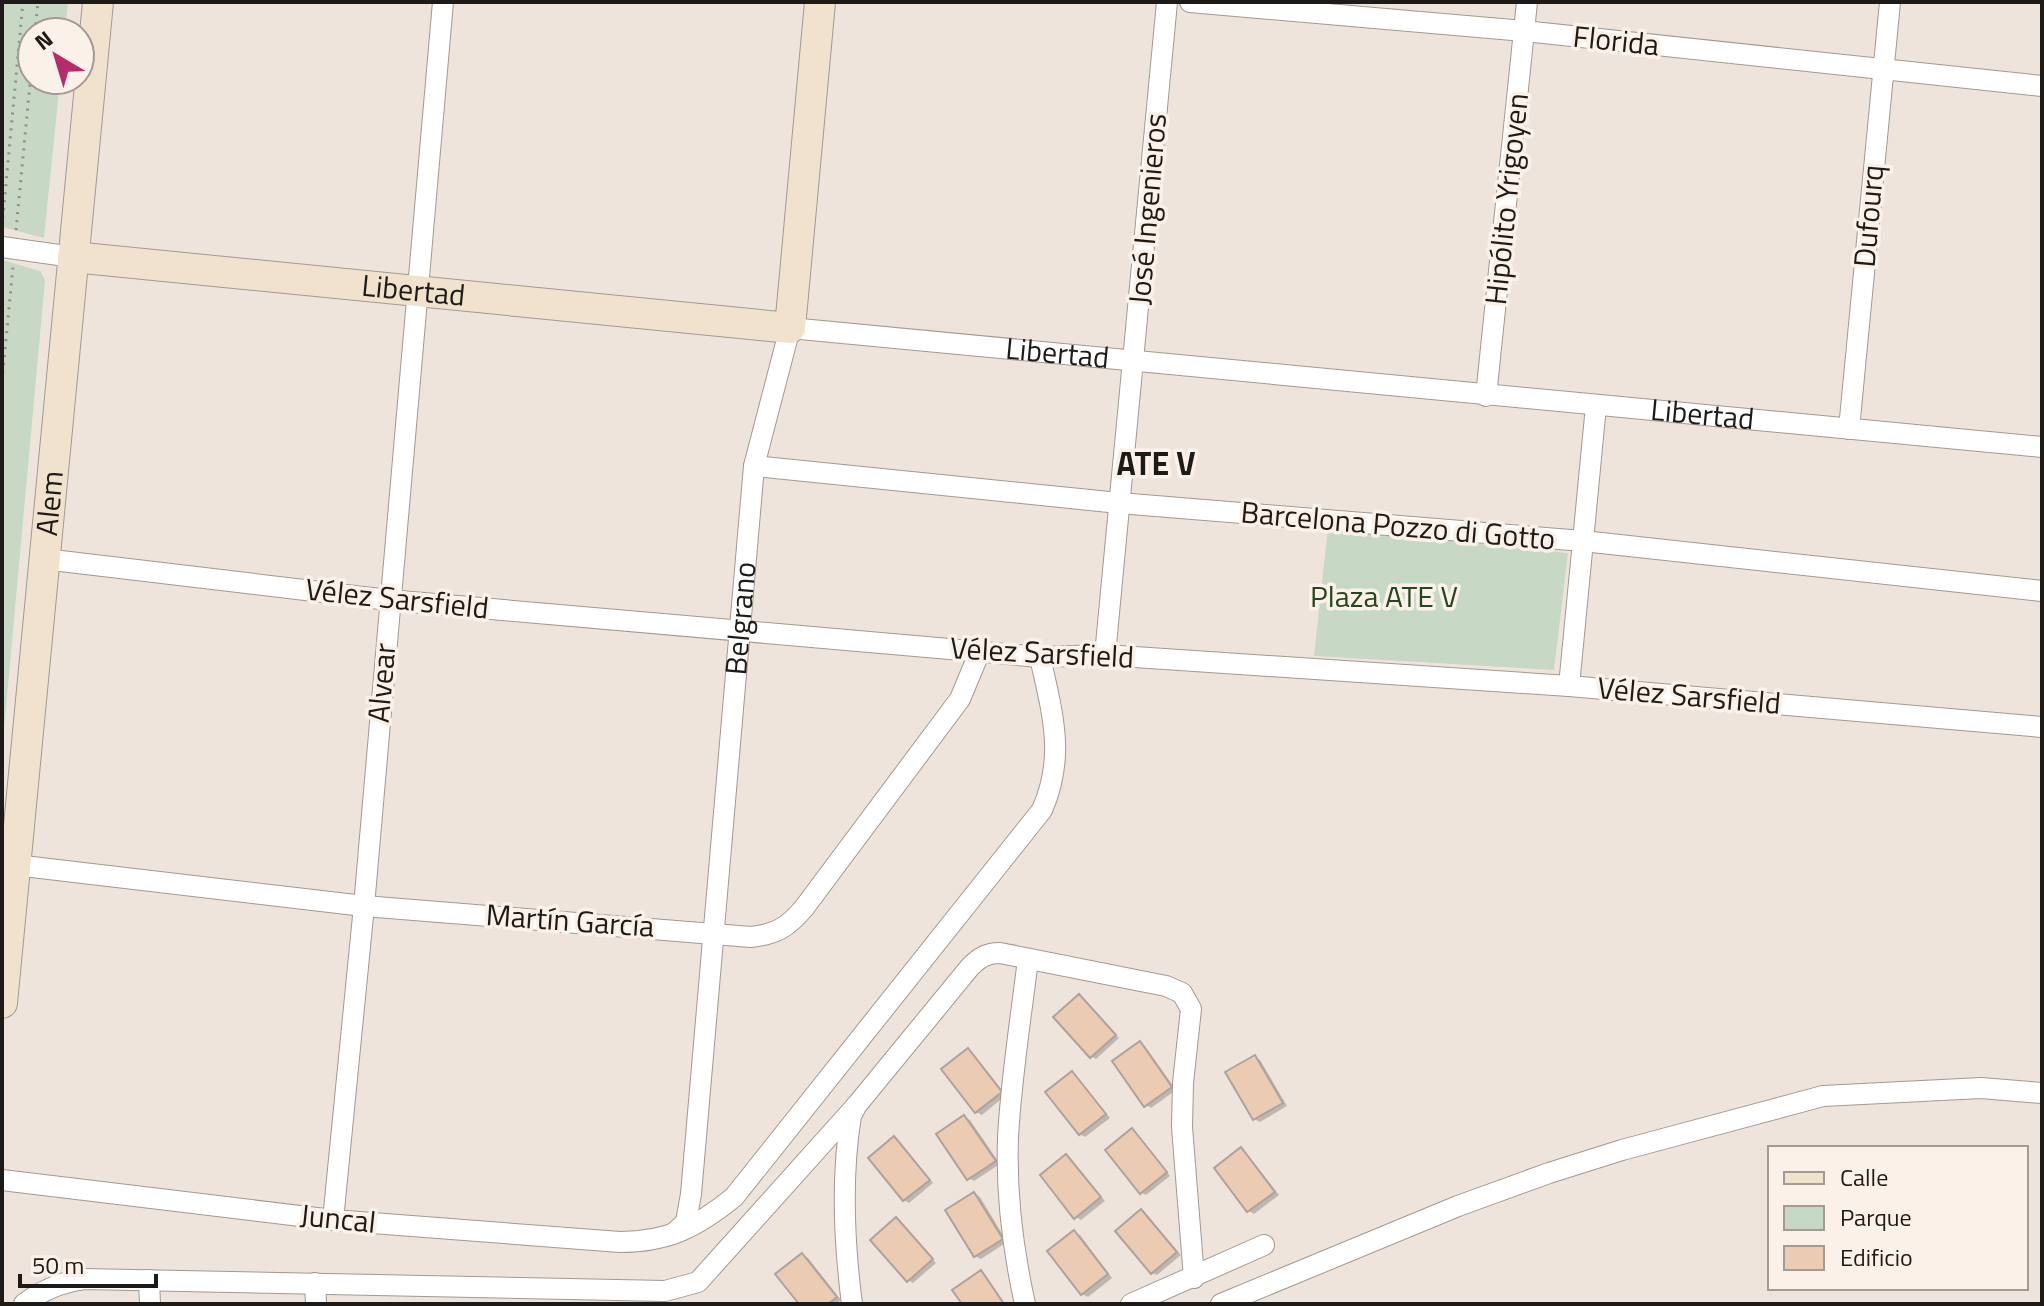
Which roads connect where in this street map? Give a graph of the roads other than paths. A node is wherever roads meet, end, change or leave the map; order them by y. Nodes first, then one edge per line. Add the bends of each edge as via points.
1 (98, 2) edge
2 (443, 2) edge
3 (820, 2) edge
4 (1167, 2) edge
5 (1190, 2) edge
6 (1527, 2) edge
7 (1890, 2) edge
8 (1524, 31) junction
9 (1882, 70) junction
10 (2042, 86) edge
11 (8, 248) edge
12 (73, 257) junction
13 (419, 291) junction
14 (790, 328) junction
15 (1134, 362) junction
16 (1486, 396) junction
17 (1596, 406) junction
18 (1849, 429) junction
19 (2042, 447) edge
20 (754, 466) junction
21 (1119, 503) junction
22 (1583, 541) junction
23 (44, 559) junction
24 (2042, 591) edge
25 (389, 600) junction
26 (739, 630) junction
27 (980, 651) junction
28 (1105, 655) junction
29 (1040, 657) junction
30 (1569, 686) junction
31 (2042, 723) edge
32 (15, 865) junction
33 (364, 906) junction
34 (712, 932) junction
35 (1028, 959) junction
36 (2, 1003) edge
37 (2042, 1093) edge
38 (856, 1106) junction
39 (2, 1180) edge
40 (333, 1220) junction
41 (673, 1234) junction
42 (1264, 1245) dead end
43 (1194, 1278) junction
44 (1285, 1278) junction
45 (149, 1280) junction
46 (315, 1283) junction
47 (492, 1296) edge
48 (669, 1297) edge
49 (24, 1304) edge
50 (150, 1304) edge
51 (316, 1304) edge
52 (852, 1304) edge
53 (1025, 1304) edge
54 (1131, 1304) edge
55 (1221, 1304) edge
56 (1250, 1304) edge

1 - 12 main road, Alem
2 - 13 street, Alvear
3 - 14 main road, Belgrano
4 - 15 street, José Ingenieros
5 - 8 street, Florida
6 - 8 street, Hipólito Yrigoyen
7 - 9 street, Dufourq
8 - 9 street, Florida
8 - 16 street, Hipólito Yrigoyen
9 - 10 street, Florida
9 - 18 street, Dufourq
11 - 12 street
12 - 13 main road, Libertad
12 - 23 main road, Alem
13 - 14 main road, Libertad
13 - 25 street, Alvear
14 - 15 street, Libertad
14 - 20 street, Belgrano
15 - 16 street, Libertad
15 - 21 street, José Ingenieros
16 - 17 street, Libertad
17 - 18 street, Libertad
17 - 22 street
18 - 19 street, Libertad
20 - 21 street, Barcelona Pozzo di Gotto
20 - 26 street, Belgrano
21 - 22 street, Barcelona Pozzo di Gotto
21 - 28 street, José Ingenieros
22 - 24 street, Barcelona Pozzo di Gotto
22 - 30 street
23 - 25 street, Vélez Sarsfield
23 - 32 main road, Alem
25 - 26 street, Vélez Sarsfield
25 - 33 street, Alvear
26 - 27 street, Vélez Sarsfield
26 - 34 street, Belgrano
27 - 29 street, Vélez Sarsfield
27 - 34 street, Martín García via 960,699 793,921 772,934 751,937
28 - 29 street, Vélez Sarsfield
28 - 30 street, Vélez Sarsfield
29 - 41 street, Juncal via 1054,722 1056,766 1042,810 734,1197 706,1220
30 - 31 street, Vélez Sarsfield
32 - 33 street, Martín García
32 - 36 main road, Alem
33 - 34 street, Martín García
33 - 40 street, Alvear
34 - 41 street, Belgrano via 691,1194 686,1222
35 - 38 street via 1000,953 979,958
35 - 43 street via 1166,986 1182,993 1191,1009 1182,1127
35 - 53 street via 1008,1139 1009,1202
37 - 44 street via 1981,1088 1823,1096 1549,1173
38 - 48 street via 698,1282
38 - 52 street via 845,1189
39 - 40 street, Juncal
40 - 41 street, Juncal via 620,1242 650,1242
42 - 43 street
43 - 54 street
44 - 55 street
44 - 56 street
45 - 46 street
45 - 49 street via 66,1281
45 - 50 street
46 - 47 street
46 - 51 street
47 - 48 street

